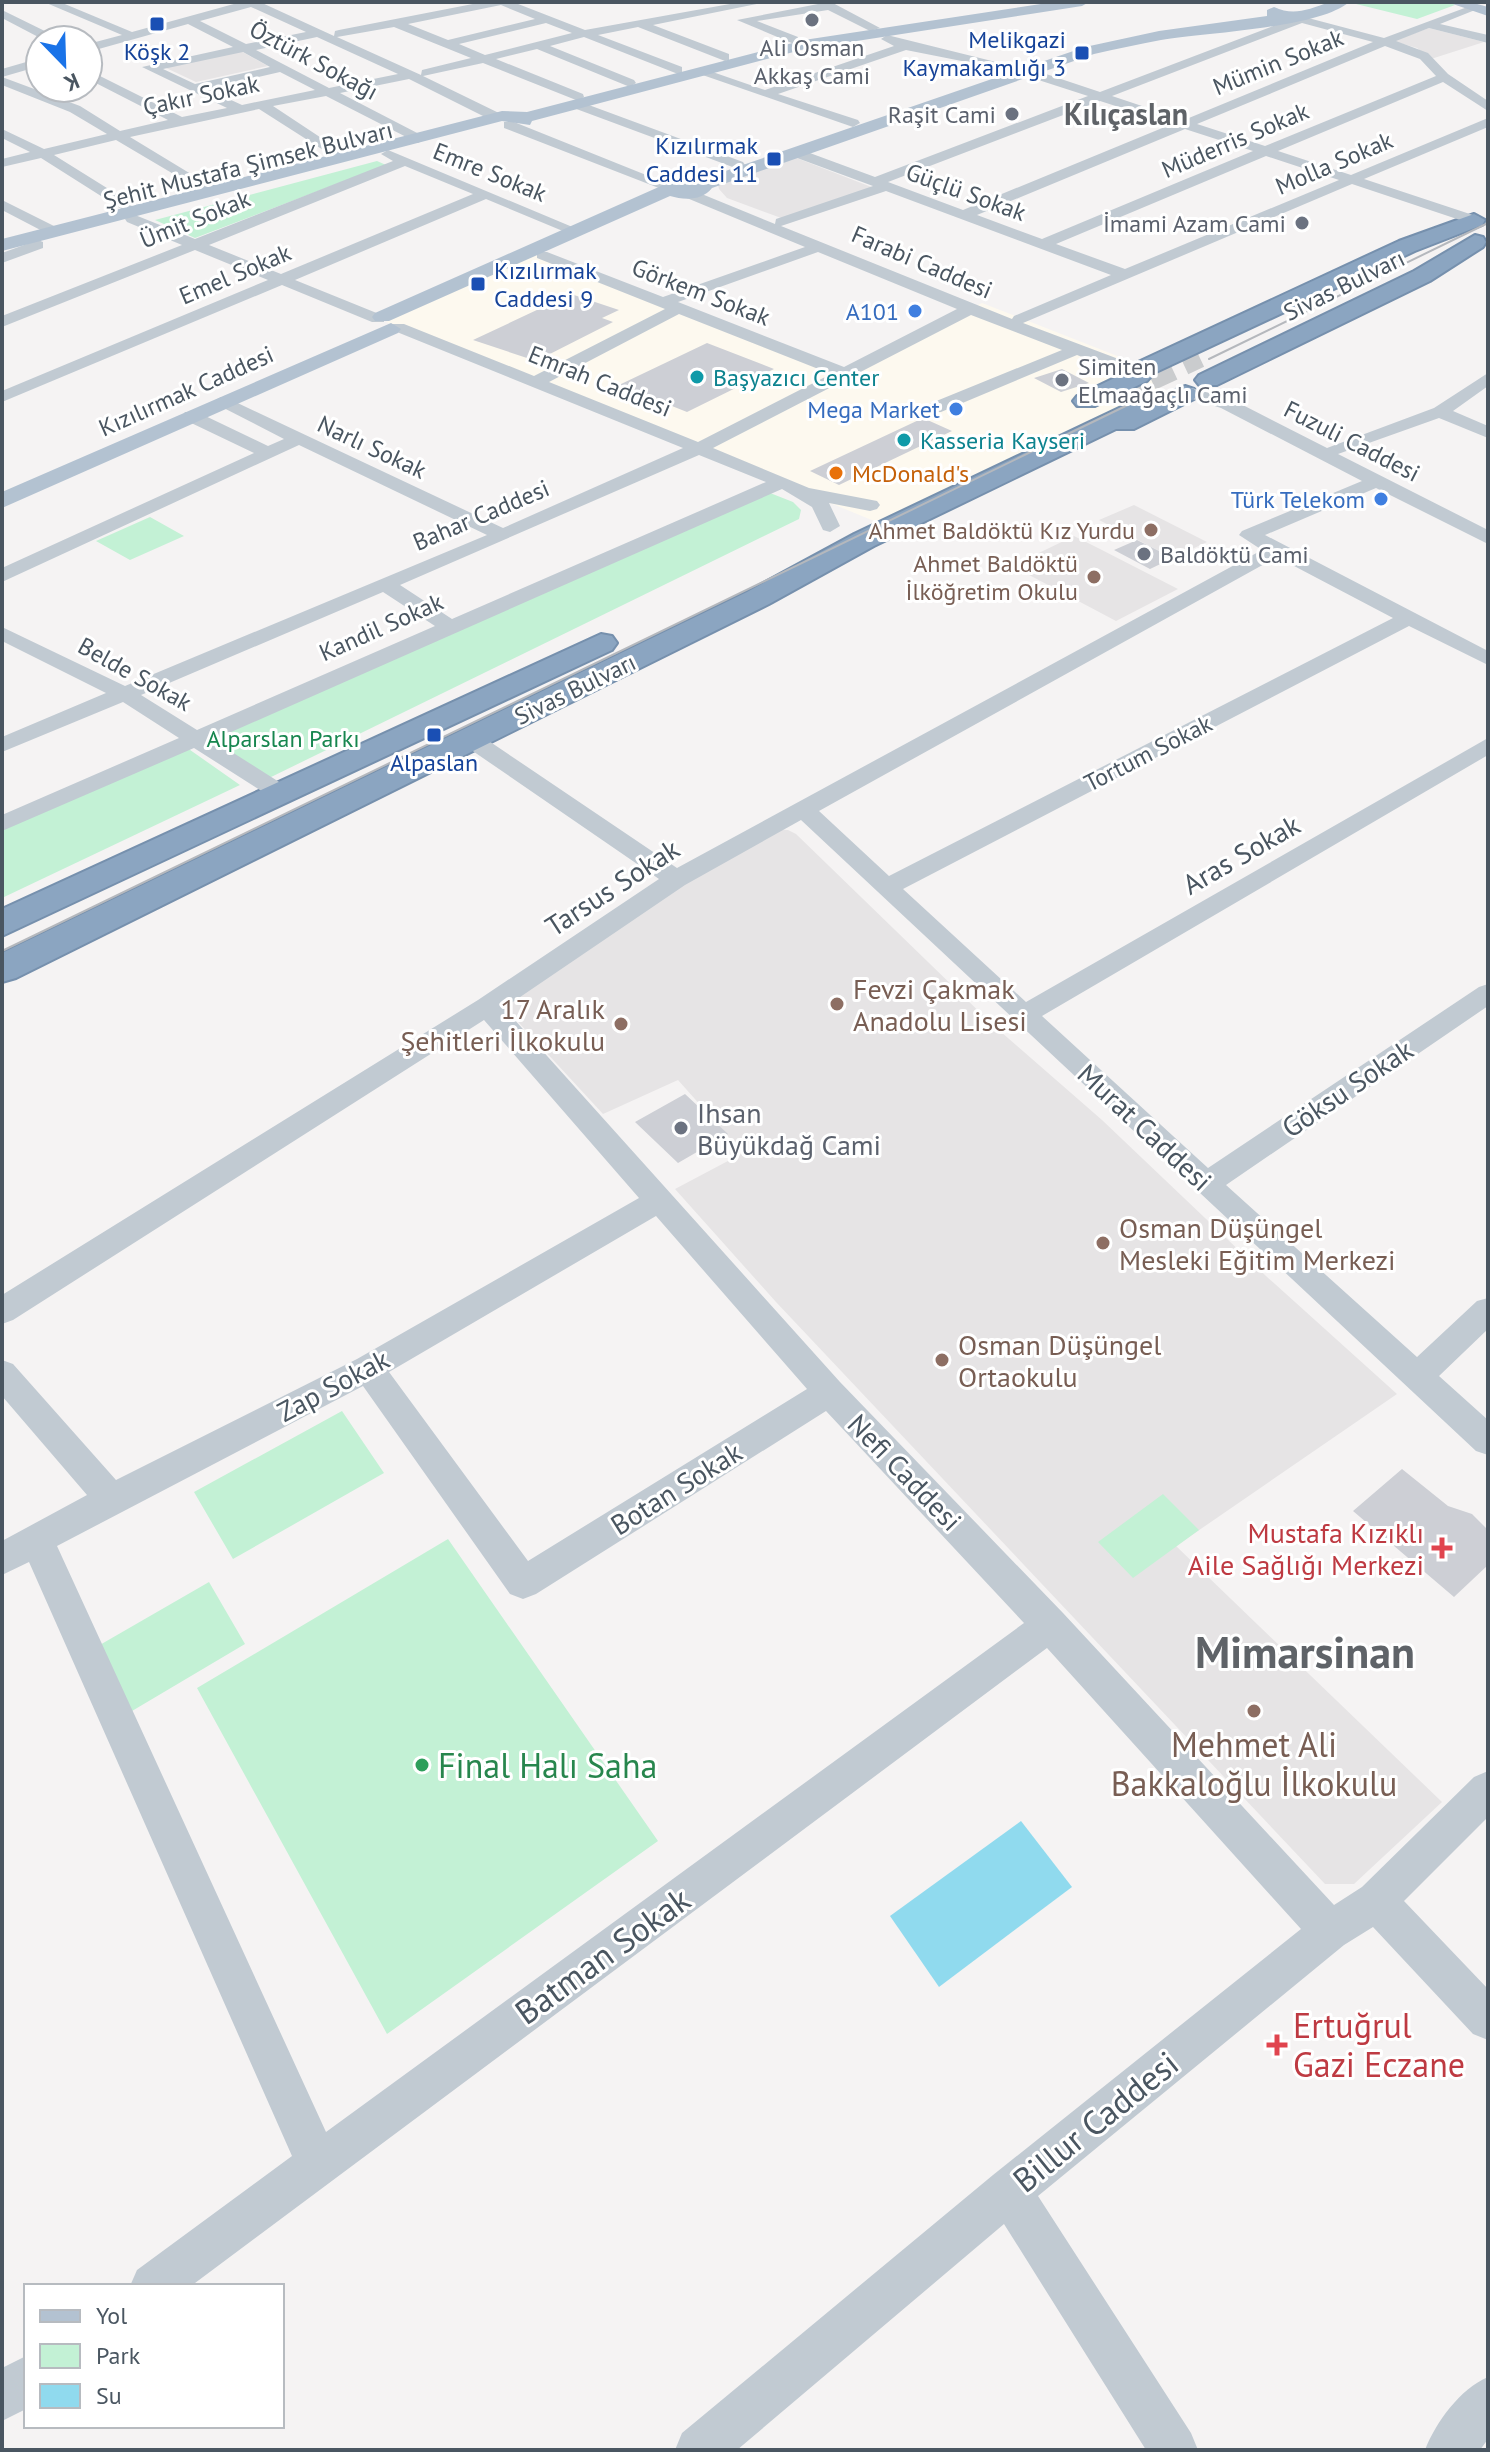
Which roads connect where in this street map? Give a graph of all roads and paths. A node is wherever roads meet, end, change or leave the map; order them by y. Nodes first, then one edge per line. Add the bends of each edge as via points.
1 (50, 2) edge
2 (270, 2) edge
3 (440, 2) edge
4 (502, 2) edge
5 (760, 2) edge
6 (1049, 2) edge
7 (1082, 2) edge
8 (1322, 2) edge
9 (1342, 2) edge
10 (1454, 2) edge
11 (246, 4) edge
12 (825, 4) edge
13 (405, 5) dead end
14 (724, 6) edge
15 (1481, 6) edge
16 (636, 7) dead end
17 (660, 12) junction
18 (2, 13) edge
19 (184, 15) junction
20 (1288, 16) junction
21 (548, 19) junction
22 (743, 20) junction
23 (396, 23) junction
24 (637, 23) junction
25 (1428, 24) junction
26 (24, 25) edge
27 (358, 30) junction
28 (873, 31) junction
29 (127, 33) junction
30 (318, 33) junction
31 (587, 33) junction
32 (339, 34) junction
33 (302, 36) junction
34 (435, 38) junction
35 (1485, 39) edge
36 (794, 40) junction
37 (104, 42) edge
38 (104, 42) edge
39 (449, 43) junction
40 (1385, 43) junction
41 (409, 44) dead end
42 (538, 45) junction
43 (905, 46) junction
44 (383, 47) junction
45 (1453, 47) dead end
46 (244, 48) junction
47 (104, 50) edge
48 (1438, 51) dead end
49 (2, 56) edge
50 (1424, 56) junction
51 (725, 57) junction
52 (484, 58) junction
53 (24, 62) edge
54 (137, 62) junction
55 (18, 63) junction
56 (24, 64) edge
57 (281, 68) junction
58 (1015, 68) junction
59 (2, 70) edge
60 (678, 70) junction
61 (697, 71) junction
62 (426, 73) junction
63 (411, 75) junction
64 (1444, 77) junction
65 (2, 81) edge
66 (104, 82) edge
67 (630, 83) junction
68 (193, 88) junction
69 (765, 94) junction
70 (131, 95) junction
71 (332, 95) junction
72 (1103, 96) junction
73 (577, 101) junction
74 (89, 105) junction
75 (1488, 107) edge
76 (268, 108) junction
77 (241, 109) junction
78 (511, 119) junction
79 (180, 121) junction
80 (1488, 122) edge
81 (853, 123) junction
82 (1185, 124) junction
83 (2, 133) edge
84 (116, 135) junction
85 (418, 139) junction
86 (1267, 151) junction
87 (794, 152) junction
88 (42, 153) junction
89 (387, 154) junction
90 (342, 158) junction
91 (405, 161) junction
92 (2, 163) edge
93 (738, 165) junction
94 (1353, 180) junction
95 (882, 184) junction
96 (686, 187) junction
97 (209, 191) junction
98 (486, 194) junction
99 (2, 204) edge
100 (966, 214) junction
101 (133, 215) junction
102 (781, 222) junction
103 (1481, 228) edge
104 (575, 231) junction
105 (55, 232) junction
106 (197, 244) junction
107 (1042, 244) junction
108 (821, 246) junction
109 (3, 249) edge
110 (542, 255) junction
111 (1123, 274) junction
112 (283, 281) junction
113 (669, 306) junction
114 (970, 309) junction
115 (1020, 319) junction
116 (2, 322) edge
117 (388, 323) junction
118 (1076, 350) junction
119 (844, 373) junction
120 (1139, 375) junction
121 (1488, 378) edge
122 (1202, 379) junction
123 (536, 382) junction
124 (2, 397) edge
125 (221, 402) junction
126 (1147, 404) tunnel mouth
127 (935, 408) dead end
128 (1067, 410) dead end
129 (1440, 412) junction
130 (191, 416) junction
131 (652, 430) junction
132 (1488, 433) edge
133 (298, 439) junction
134 (697, 449) junction
135 (1336, 449) junction
136 (269, 453) junction
137 (654, 468) junction
138 (1377, 481) junction
139 (782, 482) junction
140 (2, 491) edge
141 (804, 492) junction
142 (898, 492) dead end
143 (2, 501) edge
144 (870, 505) junction
145 (830, 526) junction
146 (1488, 526) edge
147 (503, 535) junction
148 (1488, 538) edge
149 (804, 540) dead end
150 (1276, 550) junction
151 (2, 576) edge
152 (384, 584) junction
153 (758, 598) junction
154 (1409, 618) junction
155 (449, 626) junction
156 (2, 633) edge
157 (1488, 659) edge
158 (125, 694) junction
159 (193, 738) junction
160 (472, 740) junction
161 (2, 745) edge
162 (1488, 745) edge
163 (279, 792) junction
164 (804, 810) junction
165 (2, 824) edge
166 (676, 879) junction
167 (887, 887) junction
168 (2, 924) edge
169 (2, 969) edge
170 (1488, 993) edge
171 (487, 1006) junction
172 (1024, 1015) junction
173 (1206, 1184) junction
174 (658, 1201) junction
175 (1488, 1310) edge
176 (2, 1311) edge
177 (368, 1368) junction
178 (2, 1373) edge
179 (1419, 1375) junction
180 (829, 1392) junction
181 (1488, 1441) edge
182 (111, 1499) junction
183 (37, 1540) junction
184 (2, 1559) edge
185 (1050, 1625) junction
186 (1488, 1790) edge
187 (1376, 1901) junction
188 (1330, 1931) junction
189 (1488, 2019) edge
190 (318, 2164) junction
191 (1009, 2191) junction
192 (156, 2284) edge
193 (24, 2381) edge
194 (2, 2397) edge
195 (1488, 2401) edge
196 (699, 2450) edge
197 (1174, 2450) edge
198 (1449, 2450) edge

1 - 29 street
2 - 32 street, Farabi Caddesi
3 - 13 street
4 - 21 street
4 - 23 street
5 - 14 street
6 - 28 main road, Şehit Mustafa Şimsek Bulvarı
7 - 28 main road, Şehit Mustafa Şimsek Bulvarı
8 - 20 main road, Kızılırmak Caddesi
9 - 20 main road, Kızılırmak Caddesi
10 - 15 main road
11 - 19 street
11 - 19 street
11 - 30 street, Farabi Caddesi
11 - 33 street
12 - 22 street
12 - 28 street
14 - 17 street via 680,15
14 - 22 street
15 - 25 street, Mümin Sokak
16 - 17 street
17 - 24 street
18 - 26 street
19 - 29 street
19 - 38 street
19 - 46 street, Öztürk Sokağı
20 - 40 street
20 - 58 main road, Kızılırmak Caddesi via 1145,39
20 - 72 street
21 - 31 street
21 - 39 street
22 - 36 street
23 - 27 street
23 - 34 street
24 - 31 street
24 - 51 street
25 - 35 street
25 - 40 street, Mümin Sokak
27 - 32 street
27 - 44 street
28 - 36 main road, Şehit Mustafa Şimsek Bulvarı
28 - 43 street
28 - 61 main road, Şehit Mustafa Şimsek Bulvarı
29 - 37 street
30 - 33 street
30 - 63 street, Farabi Caddesi
31 - 42 street
31 - 60 street
32 - 44 street, Farabi Caddesi
33 - 46 street
34 - 39 street
34 - 41 street
35 - 45 street
36 - 51 main road, Şehit Mustafa Şimsek Bulvarı
39 - 52 street
40 - 50 street
40 - 82 street, Mümin Sokak
42 - 52 street
42 - 67 street
43 - 58 street
43 - 69 street
44 - 62 street, Farabi Caddesi
46 - 54 street
46 - 57 street, Öztürk Sokağı
47 - 54 street
48 - 50 street
49 - 55 street
50 - 64 street
51 - 60 main road, Şehit Mustafa Şimsek Bulvarı
52 - 62 street
52 - 73 street
53 - 55 street
54 - 68 street
55 - 59 street
56 - 59 street
57 - 68 street
57 - 71 street, Öztürk Sokağı
58 - 72 street
58 - 81 main road, Kızılırmak Caddesi
58 - 87 main road, Kızılırmak Caddesi
60 - 67 main road, Şehit Mustafa Şimsek Bulvarı
61 - 69 street
61 - 73 main road, Şehit Mustafa Şimsek Bulvarı
62 - 78 street, Farabi Caddesi
63 - 71 street, Çakır Sokak
63 - 78 street, Farabi Caddesi
64 - 75 street
64 - 86 street, Müderris Sokak
65 - 74 street
66 - 70 street
67 - 73 main road, Şehit Mustafa Şimsek Bulvarı
68 - 77 street
69 - 81 street
70 - 74 street
70 - 79 street
71 - 76 street, Çakır Sokak
71 - 85 street, Öztürk Sokağı
72 - 82 street
72 - 95 street
73 - 78 main road, Şehit Mustafa Şimsek Bulvarı
73 - 93 street
74 - 84 street
76 - 77 street, Çakır Sokak
76 - 90 street
77 - 79 street, Çakır Sokak
78 - 85 main road, Şehit Mustafa Şimsek Bulvarı
78 - 89 main road, Şehit Mustafa Şimsek Bulvarı
78 - 96 street, Farabi Caddesi
79 - 84 street, Çakır Sokak
80 - 94 street, Molla Sokak
81 - 93 main road, Kızılırmak Caddesi
82 - 86 street
82 - 100 street, Mümin Sokak
83 - 88 street, Emrah Caddesi
84 - 88 street, Çakır Sokak
84 - 97 street
85 - 90 main road, Şehit Mustafa Şimsek Bulvarı
86 - 94 street
86 - 107 street, Müderris Sokak
87 - 95 street, Güçlü Sokak
87 - 96 main road, Kızılırmak Caddesi
88 - 92 street, Çakır Sokak
88 - 101 street, Emrah Caddesi
89 - 91 street, Emre Sokak
89 - 101 main road, Şehit Mustafa Şimsek Bulvarı
90 - 97 main road, Şehit Mustafa Şimsek Bulvarı
91 - 98 street, Emre Sokak
91 - 106 street, Ümit Sokak
93 - 96 main road, Kızılırmak Caddesi
94 - 103 street
94 - 111 street, Molla Sokak
95 - 100 street, Güçlü Sokak
95 - 102 street
96 - 102 street, Farabi Caddesi
96 - 104 main road, Kızılırmak Caddesi
96 - 108 street, Farabi Caddesi
96 - 110 main road, Kızılırmak Caddesi
97 - 101 main road, Şehit Mustafa Şimsek Bulvarı
98 - 104 street, Emre Sokak
98 - 112 street, Emel Sokak
99 - 105 street
100 - 107 street, Güçlü Sokak
101 - 105 main road, Şehit Mustafa Şimsek Bulvarı
101 - 106 street, Emrah Caddesi
101 - 109 main road, Şehit Mustafa Şimsek Bulvarı via 38,245
102 - 115 street, Farabi Caddesi
103 - 120 highway via 1407,246
103 - 122 highway via 1422,276
104 - 117 main road, Kızılırmak Caddesi
105 - 109 main road, Şehit Mustafa Şimsek Bulvarı
106 - 112 street, Emrah Caddesi
106 - 116 street, Ümit Sokak
107 - 111 street, Güçlü Sokak
108 - 113 street
108 - 114 street, Farabi Caddesi
110 - 113 street, Görkem Sokak
110 - 117 main road, Kızılırmak Caddesi
111 - 115 street, Molla Sokak
112 - 117 street, Emrah Caddesi
112 - 124 street, Emel Sokak
113 - 119 street, Görkem Sokak
113 - 123 street
114 - 118 street, Farabi Caddesi
114 - 119 street, Bahar Caddesi
115 - 120 street, Farabi Caddesi
117 - 123 street, Emrah Caddesi
117 - 125 main road, Kızılırmak Caddesi
117 - 140 main road, Kızılırmak Caddesi
118 - 120 street, Farabi Caddesi
118 - 127 street
119 - 134 street, Bahar Caddesi
120 - 122 highway via 1144,386 1156,391
120 - 128 highway
120 - 163 highway, Sivas Bulvarı via 1033,439
121 - 129 street
122 - 135 street, Fuzuli Caddesi
122 - 138 street, Fuzuli Caddesi via 1227,404
122 - 153 highway via 875,545
123 - 131 street, Emrah Caddesi
125 - 130 main road, Kızılırmak Caddesi
125 - 133 street, Narlı Sokak
126 - 153 highway, Sivas Bulvarı via 864,540
129 - 132 street
129 - 135 street
130 - 136 street
130 - 143 main road, Kızılırmak Caddesi
131 - 134 street, Emrah Caddesi
131 - 137 street via 658,445
133 - 136 street
133 - 147 street, Narlı Sokak
134 - 137 street, Bahar Caddesi
134 - 139 street, Emrah Caddesi
135 - 146 street, Fuzuli Caddesi
136 - 151 street
137 - 147 street, Bahar Caddesi
138 - 148 street, Fuzuli Caddesi
138 - 150 street via 1249,535
139 - 141 street, Emrah Caddesi
139 - 155 street, Kandil Sokak
141 - 144 street
141 - 145 street via 822,505
142 - 144 highway
144 - 145 highway
145 - 149 highway
147 - 152 street, Bahar Caddesi
150 - 154 street
150 - 164 street, Tarsus Sokak
152 - 155 street
152 - 158 street, Bahar Caddesi
153 - 160 highway, Sivas Bulvarı
154 - 157 street
154 - 167 street, Tortum Sokak
155 - 159 street, Kandil Sokak
156 - 158 street, Belde Sokak
158 - 159 street, Belde Sokak
158 - 161 street, Bahar Caddesi
159 - 163 street, Belde Sokak
159 - 165 street, Kandil Sokak
160 - 166 street
160 - 169 highway, Sivas Bulvarı
162 - 172 street, Aras Sokak
163 - 168 highway, Sivas Bulvarı
164 - 166 street, Tarsus Sokak
164 - 167 street, Murat Caddesi
166 - 171 street, Tarsus Sokak
167 - 172 street, Murat Caddesi
170 - 173 street, Göksu Sokak
171 - 174 street, Nefi Caddesi
171 - 176 street, Tarsus Sokak
172 - 173 street, Murat Caddesi
173 - 179 street, Murat Caddesi
174 - 177 street, Zap Sokak
174 - 180 street, Nefi Caddesi
175 - 179 street
177 - 180 street, Botan Sokak via 523,1583
177 - 182 street, Zap Sokak
178 - 182 street
179 - 181 street, Murat Caddesi
180 - 185 street, Nefi Caddesi
182 - 183 street, Zap Sokak
183 - 184 street, Zap Sokak
183 - 190 street
185 - 188 street, Nefi Caddesi
185 - 190 street, Batman Sokak
186 - 187 street, Billur Caddesi
187 - 188 street, Billur Caddesi
187 - 189 street
188 - 191 street, Billur Caddesi
190 - 192 street, Batman Sokak
191 - 196 street, Billur Caddesi
191 - 197 street
193 - 194 street
195 - 198 street

